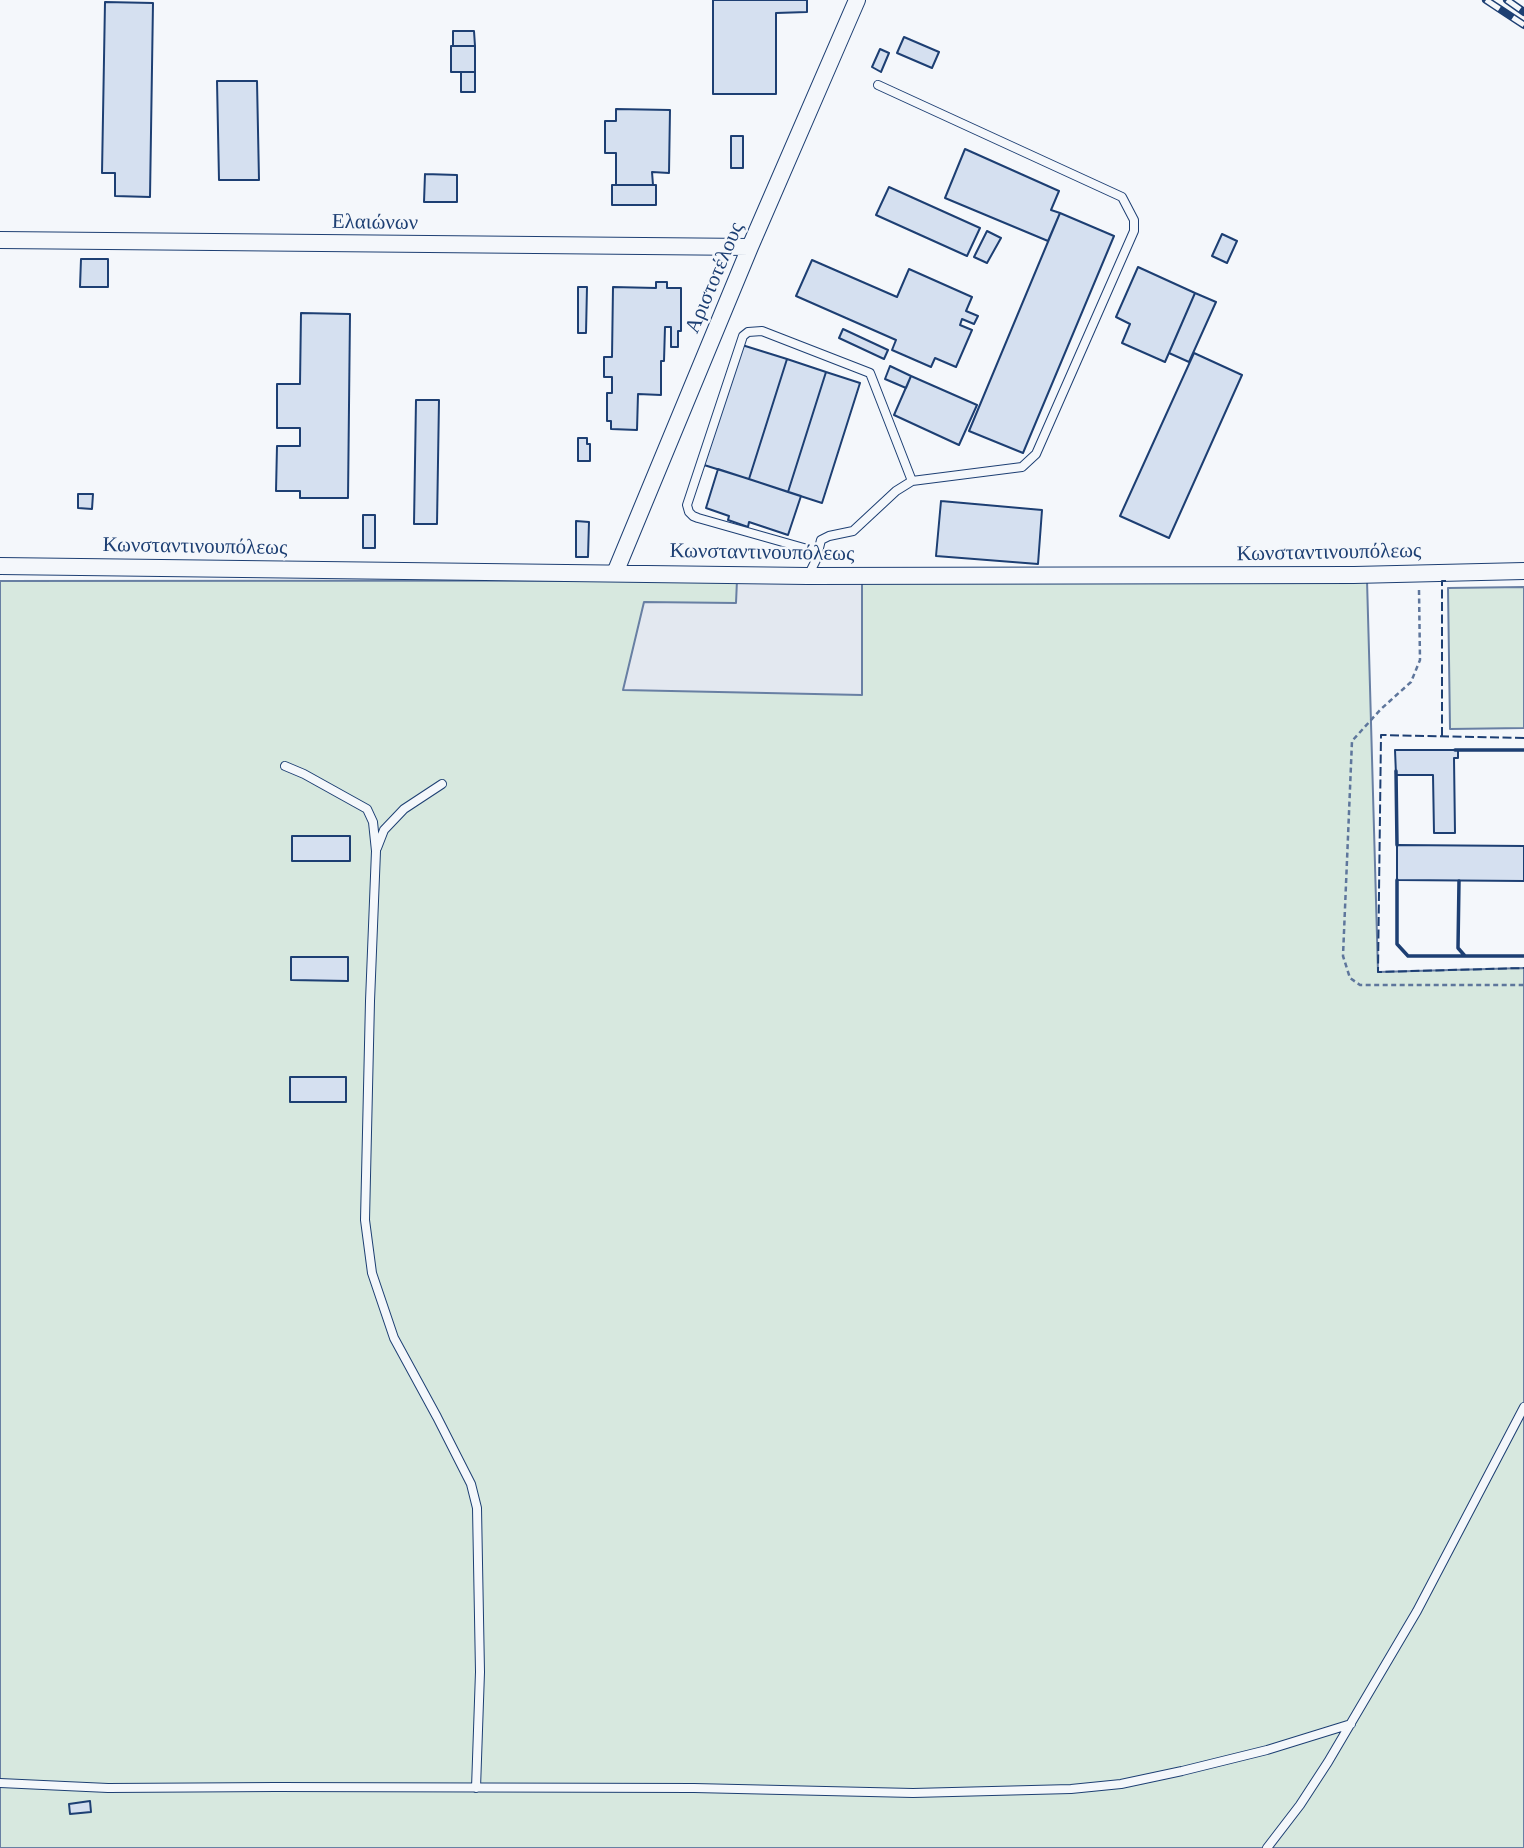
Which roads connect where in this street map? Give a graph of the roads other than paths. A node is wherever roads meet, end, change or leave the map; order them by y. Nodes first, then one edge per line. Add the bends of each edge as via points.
1 (857, 0) edge
2 (878, 85) dead end
3 (0, 240) edge
4 (750, 247) junction
5 (912, 481) junction
6 (818, 552) junction
7 (0, 566) edge
8 (1524, 571) edge
9 (615, 573) junction
10 (808, 576) junction
11 (285, 766) dead end
12 (442, 784) dead end
13 (376, 851) junction
14 (1524, 1407) edge
15 (1350, 1724) junction
16 (0, 1783) edge
17 (476, 1788) junction
18 (1267, 1848) edge

1 - 4 street, Αριστοτέλους
2 - 5 lane via 1122,197 1134,220 1134,231 1036,454 1022,467
3 - 4 street, Ελαιώνων
4 - 9 street, Αριστοτέλους
5 - 6 lane via 853,531 821,540
5 - 6 lane via 870,373 762,331 748,332 687,505 689,512
6 - 10 lane
7 - 9 street, Κωνσταντινουπόλεως
8 - 10 street, Κωνσταντινουπόλεως
9 - 10 street, Κωνσταντινουπόλεως
11 - 13 lane via 367,809
12 - 13 lane via 404,809 383,830
13 - 17 lane via 365,1220 372,1273 394,1338 471,1484 477,1508 480,1672
14 - 15 lane via 1417,1611
15 - 17 lane via 1170,1774 1071,1788 913,1793
15 - 18 lane via 1300,1805
16 - 17 lane via 108,1788

